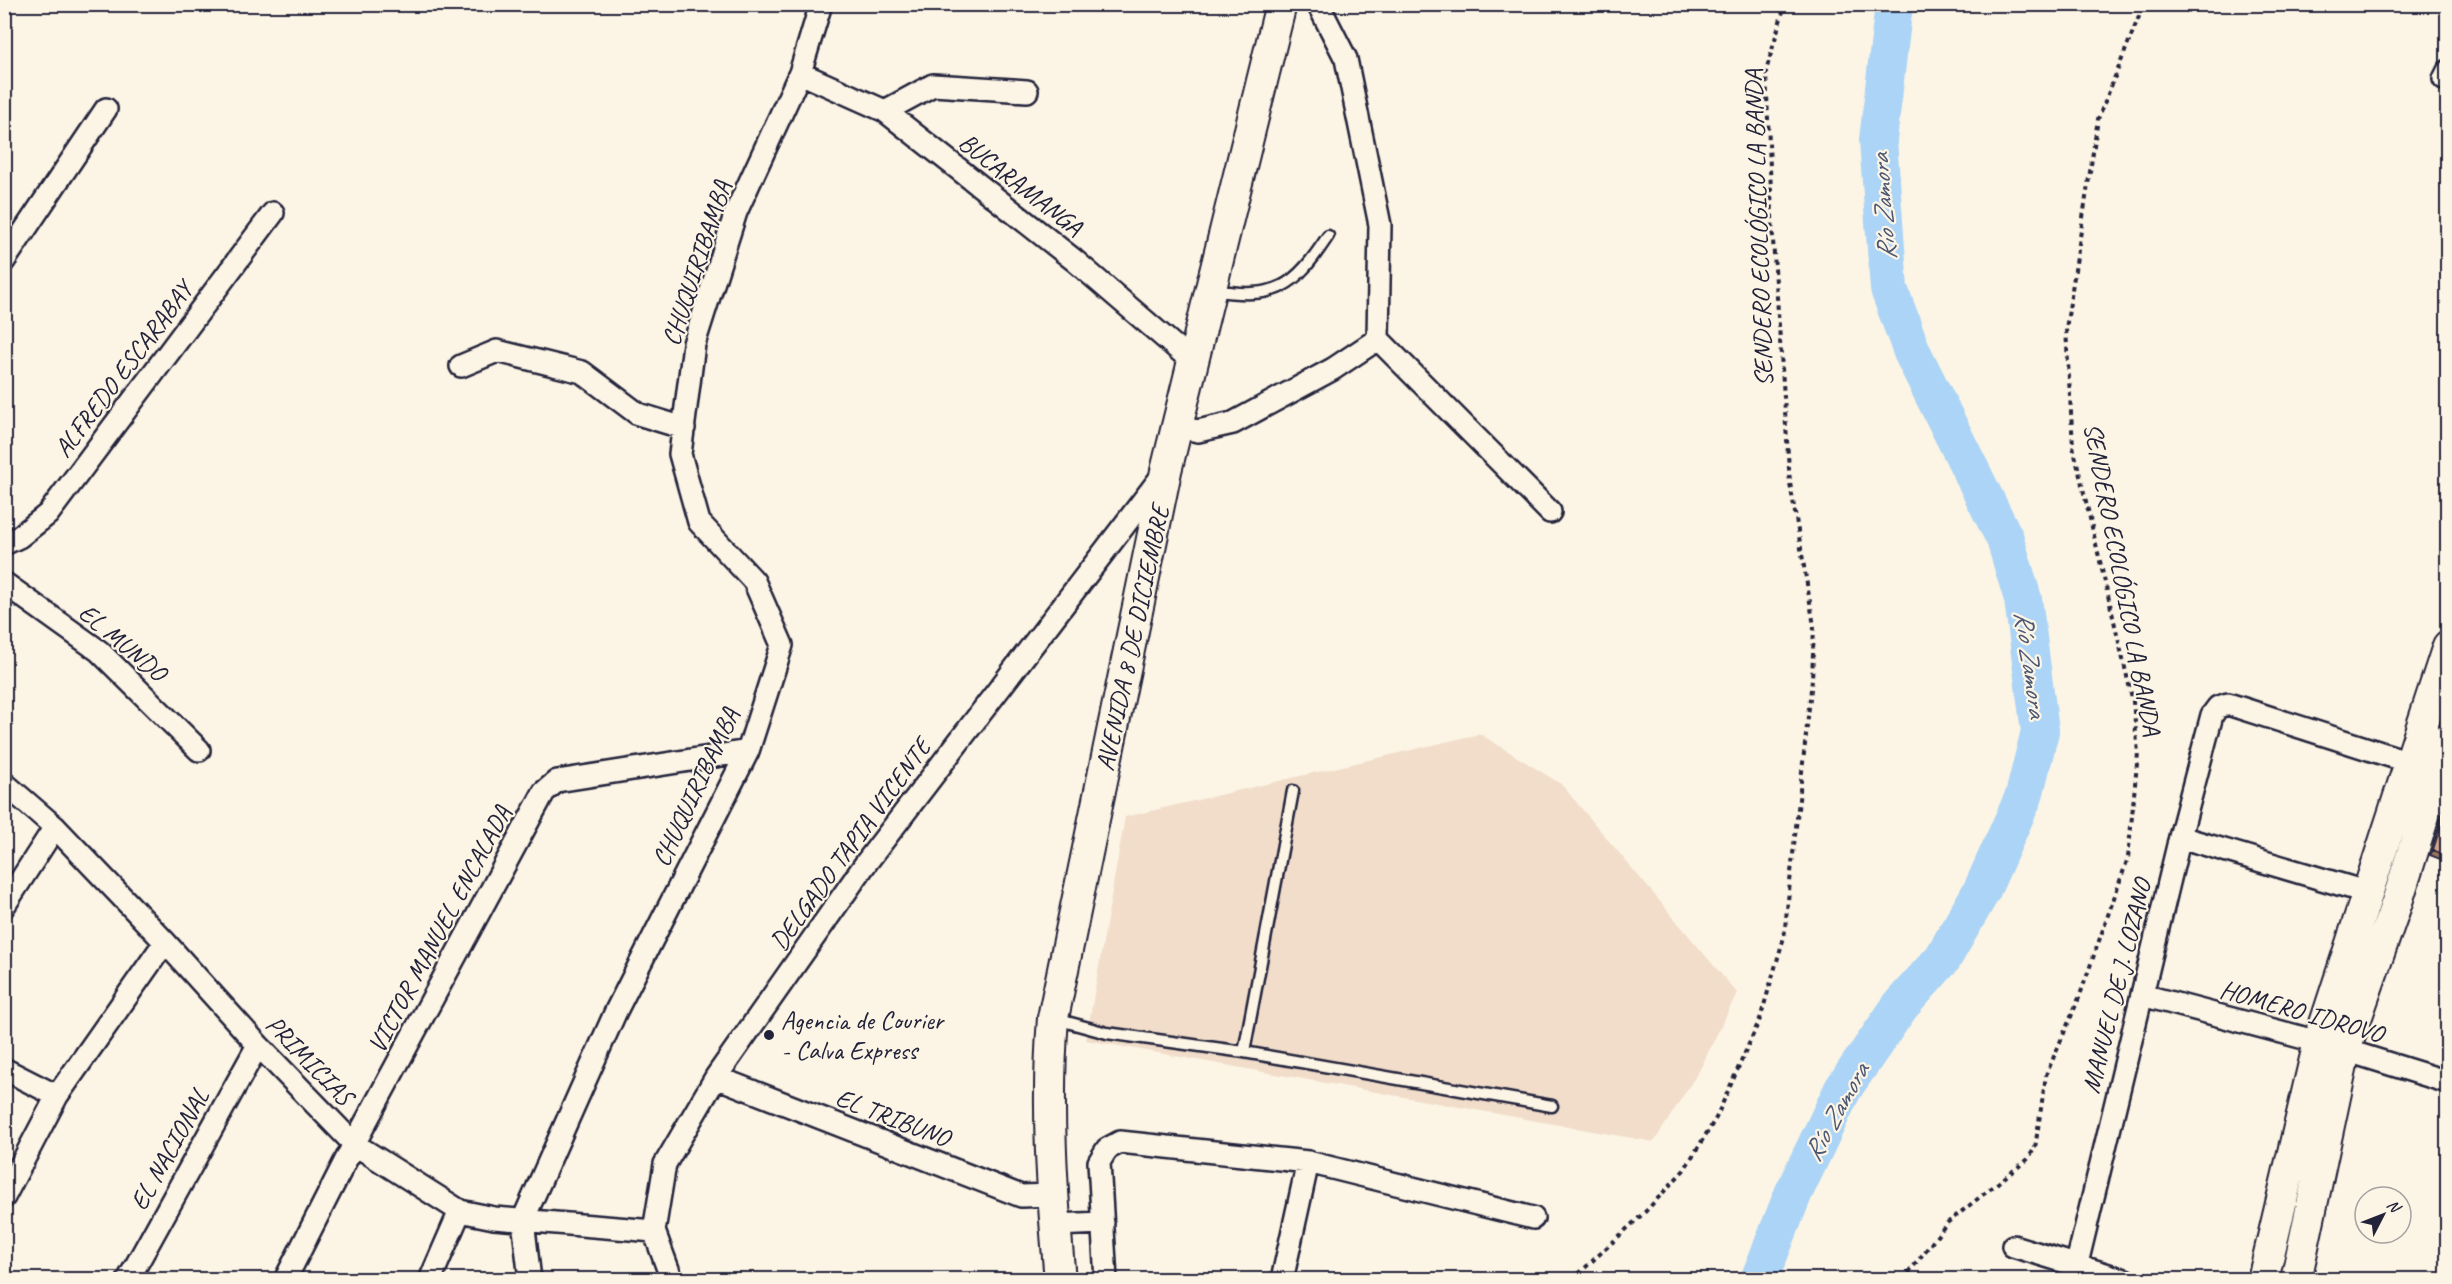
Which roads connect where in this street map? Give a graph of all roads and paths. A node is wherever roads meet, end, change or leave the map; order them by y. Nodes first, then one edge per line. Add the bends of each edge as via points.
1 (821, 4) edge
2 (1281, 4) edge
3 (1318, 4) edge
4 (1785, 4) edge
5 (2144, 4) edge
6 (800, 73) junction
7 (1027, 91) dead end
8 (106, 109) dead end
9 (885, 111) junction
10 (273, 213) dead end
11 (1328, 236) dead end
12 (4, 261) edge
13 (1210, 289) junction
14 (1378, 339) junction
15 (1192, 362) junction
16 (461, 366) dead end
17 (684, 428) junction
18 (1178, 428) junction
19 (1166, 471) junction
20 (1550, 512) dead end
21 (4, 544) edge
22 (4, 583) edge
23 (2448, 646) edge
24 (2448, 739) edge
25 (199, 750) dead end
26 (748, 751) junction
27 (2409, 762) junction
28 (2442, 774) edge
29 (4, 783) edge
30 (1293, 791) dead end
31 (55, 827) junction
32 (2180, 837) junction
33 (2369, 893) junction
34 (4, 906) edge
35 (165, 942) junction
36 (2142, 995) junction
37 (1053, 1018) junction
38 (258, 1045) junction
39 (2332, 1046) junction
40 (1244, 1052) junction
41 (4, 1069) edge
42 (716, 1077) junction
43 (2448, 1082) edge
44 (57, 1096) junction
45 (1552, 1106) dead end
46 (354, 1144) junction
47 (1308, 1162) junction
48 (2289, 1169) junction
49 (2318, 1176) junction
50 (1053, 1196) junction
51 (4, 1197) edge
52 (460, 1211) junction
53 (1533, 1218) dead end
54 (523, 1220) junction
55 (1103, 1223) junction
56 (1055, 1225) junction
57 (654, 1231) junction
58 (2013, 1246) dead end
59 (2075, 1272) edge
60 (128, 1280) edge
61 (285, 1280) edge
62 (430, 1280) edge
63 (530, 1280) edge
64 (672, 1280) edge
65 (1060, 1280) edge
66 (1106, 1280) edge
67 (1282, 1280) edge
68 (1572, 1280) edge
69 (1903, 1280) edge
70 (2125, 1280) edge
71 (2263, 1280) edge
72 (2296, 1280) edge

1 - 6 street, CHUQUIRIBAMBA
2 - 13 main road, AVENIDA 8 DE DICIEMBRE
3 - 14 street via 1346,59 1380,225
4 - 68 path, SENDERO ECOLÓGICO LA BANDA via 1766,71 1773,240 1790,483 1814,626 1812,680 1784,937 1760,1018 1716,1118 1684,1170
5 - 69 path, SENDERO ECOLÓGICO LA BANDA via 2098,119 2066,329 2073,446 2133,702 2138,753 2128,858 2079,999 2046,1075 2035,1148 2027,1160 1947,1223
6 - 9 street, BUCARAMANGA
6 - 17 street, CHUQUIRIBAMBA via 736,212 694,344
7 - 9 street via 933,85
8 - 12 street
9 - 15 street, BUCARAMANGA via 1074,260
10 - 21 street, ALFREDO ESCARABAY via 48,514
11 - 13 lane via 1294,279 1265,294
13 - 15 main road, AVENIDA 8 DE DICIEMBRE
14 - 18 street via 1333,369 1233,423 1198,431
14 - 20 street
15 - 18 main road, AVENIDA 8 DE DICIEMBRE
16 - 17 street via 497,351 582,372 638,414
17 - 26 street, CHUQUIRIBAMBA via 680,454 699,522 753,581 782,645
18 - 19 main road, AVENIDA 8 DE DICIEMBRE
19 - 37 main road, AVENIDA 8 DE DICIEMBRE
19 - 42 street, DELGADO TAPIA VICENTE via 866,863
22 - 25 street, EL MUNDO via 99,651
23 - 27 main road
24 - 28 main road
26 - 46 street, VICTOR MANUEL ENCALADA via 558,781 544,792
26 - 54 street, CHUQUIRIBAMBA via 616,1011
27 - 32 street, MANUEL DE J. LOZANO via 2228,704 2218,707 2212,715
27 - 33 main road
28 - 39 main road via 2397,902
29 - 31 street, PRIMICIAS
30 - 40 lane
31 - 34 street
31 - 35 street, PRIMICIAS
32 - 33 street
32 - 36 street, MANUEL DE J. LOZANO
33 - 39 main road
35 - 38 street, PRIMICIAS
35 - 44 street
36 - 39 street, HOMERO IDROVO
36 - 59 street, MANUEL DE J. LOZANO
37 - 40 lane via 1107,1033
37 - 50 main road, AVENIDA 8 DE DICIEMBRE via 1049,1071
38 - 46 street, PRIMICIAS
38 - 60 street, EL NACIONAL
39 - 43 street, HOMERO IDROVO
39 - 48 main road
39 - 49 main road
40 - 45 lane
41 - 44 street
42 - 50 street, EL TRIBUNO via 1021,1196
42 - 57 street, DELGADO TAPIA VICENTE via 665,1164
44 - 51 street
46 - 52 street, PRIMICIAS
46 - 61 street, VICTOR MANUEL ENCALADA
47 - 53 street
47 - 55 street via 1120,1142 1107,1149 1099,1162
47 - 67 street
48 - 49 main road
48 - 71 main road
49 - 72 main road
50 - 56 main road, AVENIDA 8 DE DICIEMBRE
52 - 54 street, PRIMICIAS
52 - 62 street
54 - 57 street, PRIMICIAS
54 - 63 street
55 - 56 street
55 - 66 street
56 - 65 main road, AVENIDA 8 DE DICIEMBRE
57 - 64 street, DELGADO TAPIA VICENTE
58 - 59 street
59 - 70 street

